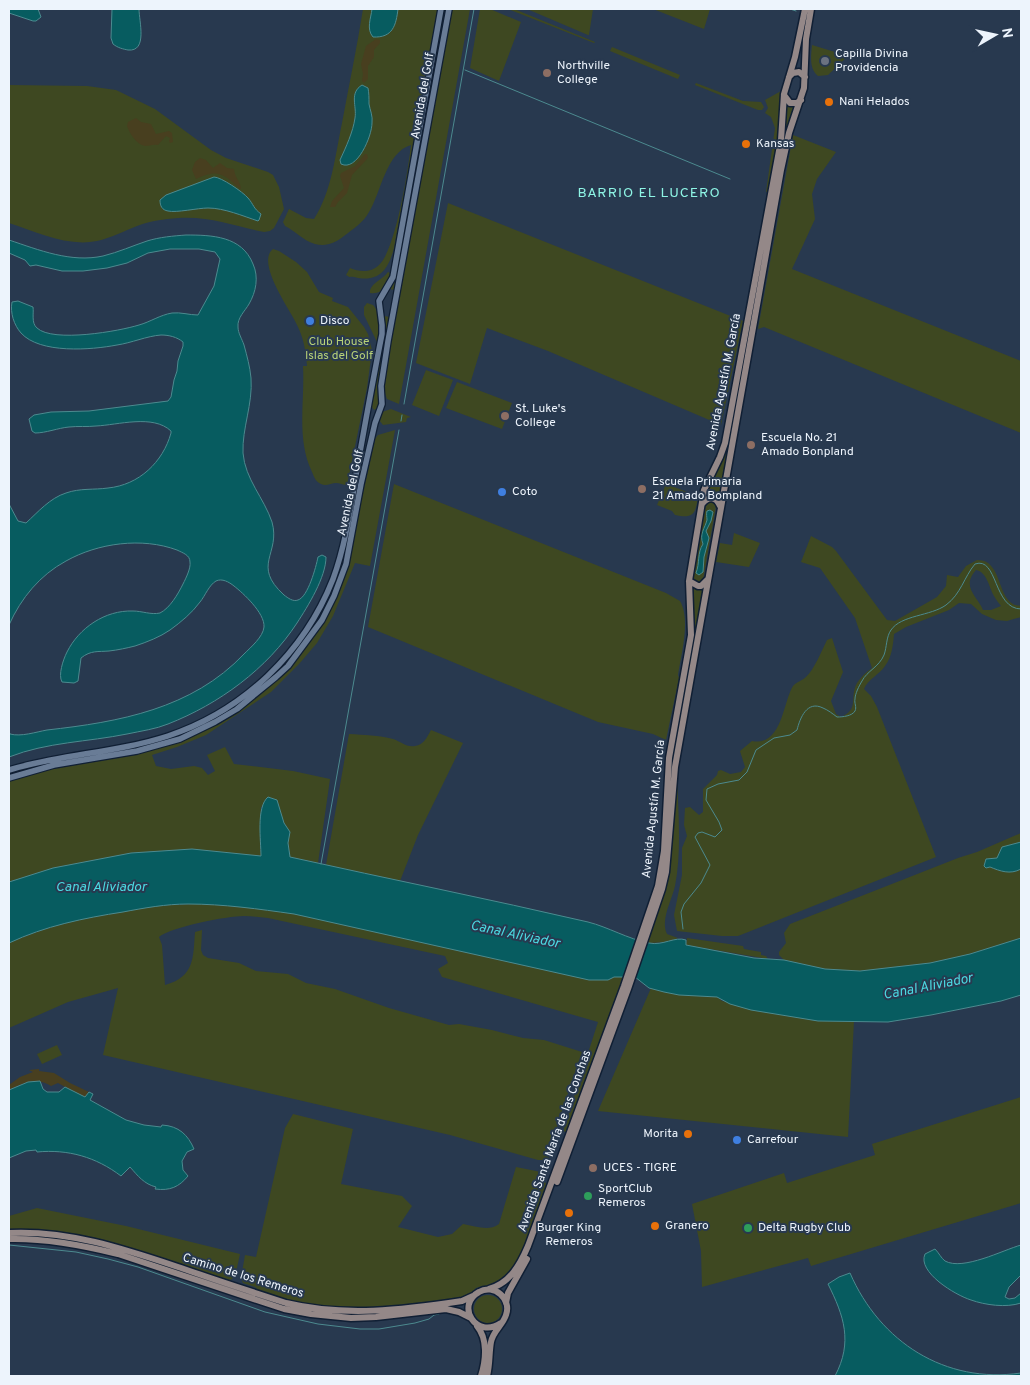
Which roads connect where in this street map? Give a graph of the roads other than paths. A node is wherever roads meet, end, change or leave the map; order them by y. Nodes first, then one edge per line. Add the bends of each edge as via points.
1 (441, 9) edge
2 (449, 9) edge
3 (805, 9) edge
4 (811, 9) edge
5 (789, 77) junction
6 (805, 77) junction
7 (784, 94) junction
8 (801, 100) junction
9 (384, 293) junction
10 (396, 300) junction
11 (379, 310) junction
12 (393, 313) junction
13 (368, 405) junction
14 (380, 410) junction
15 (702, 504) junction
16 (720, 506) junction
17 (707, 580) junction
18 (689, 581) junction
19 (9, 770) edge
20 (9, 778) edge
21 (644, 935) junction
22 (626, 987) junction
23 (9, 1233) edge
24 (9, 1239) edge
25 (489, 1289) junction
26 (473, 1296) junction
27 (506, 1302) junction
28 (473, 1320) junction
29 (501, 1323) junction
30 (481, 1376) edge
31 (487, 1376) edge

1 - 9 street, Avenida del Golf via 392,277
2 - 10 street, Avenida del Golf
3 - 5 main road, Avenida Agustín M. García
4 - 6 main road, Avenida Agustín M. García
5 - 6 main road via 799,72
5 - 7 main road, Avenida Agustín M. García
6 - 8 main road, Avenida Agustín M. García
7 - 8 main road via 790,102
7 - 15 main road, Avenida Agustín M. García via 782,140 725,443 708,480
8 - 16 main road, Avenida Agustín M. García via 787,141
9 - 10 street via 392,294
9 - 11 street, Avenida del Golf via 379,301
10 - 12 street, Avenida del Golf
11 - 12 street
11 - 13 street, Avenida del Golf via 382,334
12 - 14 street, Avenida del Golf
13 - 14 street via 372,411
13 - 19 street, Avenida del Golf via 344,542 333,578 302,636 269,676 222,711 173,734
14 - 20 street, Avenida del Golf via 341,580 322,620 276,677 226,716 180,739
15 - 16 main road via 713,498
15 - 18 main road, Avenida Agustín M. García
16 - 17 main road, Avenida Agustín M. García
17 - 18 main road via 701,586
17 - 21 main road, Avenida Agustín M. García via 674,773 666,872
18 - 21 main road, Avenida Agustín M. García via 691,635 669,758 662,867
21 - 22 main road
22 - 25 main road, Avenida Santa María de las Conchas via 522,1260 509,1278
22 - 27 main road, Avenida Santa María de las Conchas via 559,1177
23 - 26 main road, Camino de los Remeros via 39,1233 91,1240 286,1303 312,1308 369,1311 462,1301
24 - 28 main road, Camino de los Remeros via 89,1246 284,1309 311,1314 357,1318 448,1309
25 - 26 main road
25 - 27 main road via 500,1293
26 - 28 main road via 468,1307
27 - 29 main road via 506,1315
28 - 29 main road via 485,1328
28 - 30 main road via 485,1345
29 - 31 main road via 492,1339

